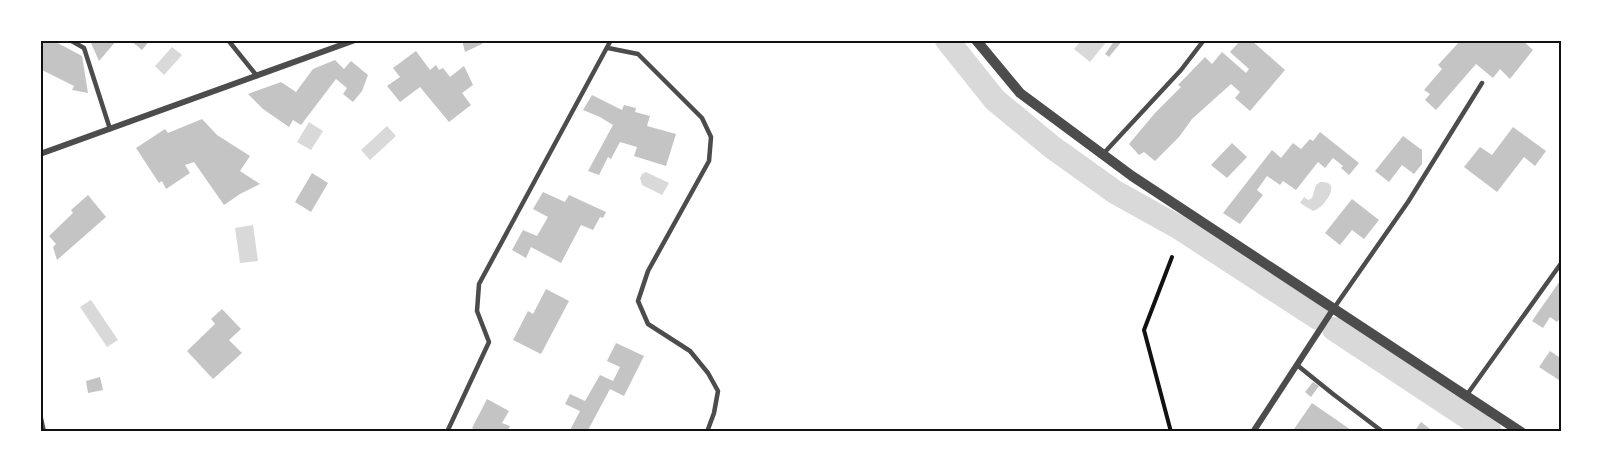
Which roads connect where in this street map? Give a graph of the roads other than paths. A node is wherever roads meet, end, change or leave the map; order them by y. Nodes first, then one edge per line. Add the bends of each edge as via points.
1 (70, 40) edge
2 (228, 40) edge
3 (355, 40) edge
4 (611, 40) edge
5 (976, 40) edge
6 (1204, 40) edge
7 (608, 48) junction
8 (257, 76) junction
9 (1482, 83) dead end
10 (110, 129) junction
11 (40, 154) edge
12 (1103, 155) junction
13 (1562, 262) edge
14 (1332, 311) junction
15 (1297, 364) junction
16 (1466, 396) junction
17 (40, 414) edge
18 (44, 432) edge
19 (447, 432) edge
20 (707, 432) edge
21 (1253, 432) edge
22 (1383, 432) edge
23 (1521, 432) edge

1 - 10 lane via 84,48
2 - 8 lane
3 - 8 street
4 - 7 lane
5 - 12 street via 1020,93
6 - 12 lane
7 - 19 lane via 479,284 477,311 489,342
7 - 20 lane via 638,54 702,118 711,137 709,161 648,271 638,301 648,324 690,351 718,391
8 - 10 street
9 - 14 lane
10 - 11 street
12 - 14 street
13 - 16 lane
14 - 15 street
14 - 16 street
15 - 21 street
15 - 22 lane
16 - 23 street
17 - 18 lane

